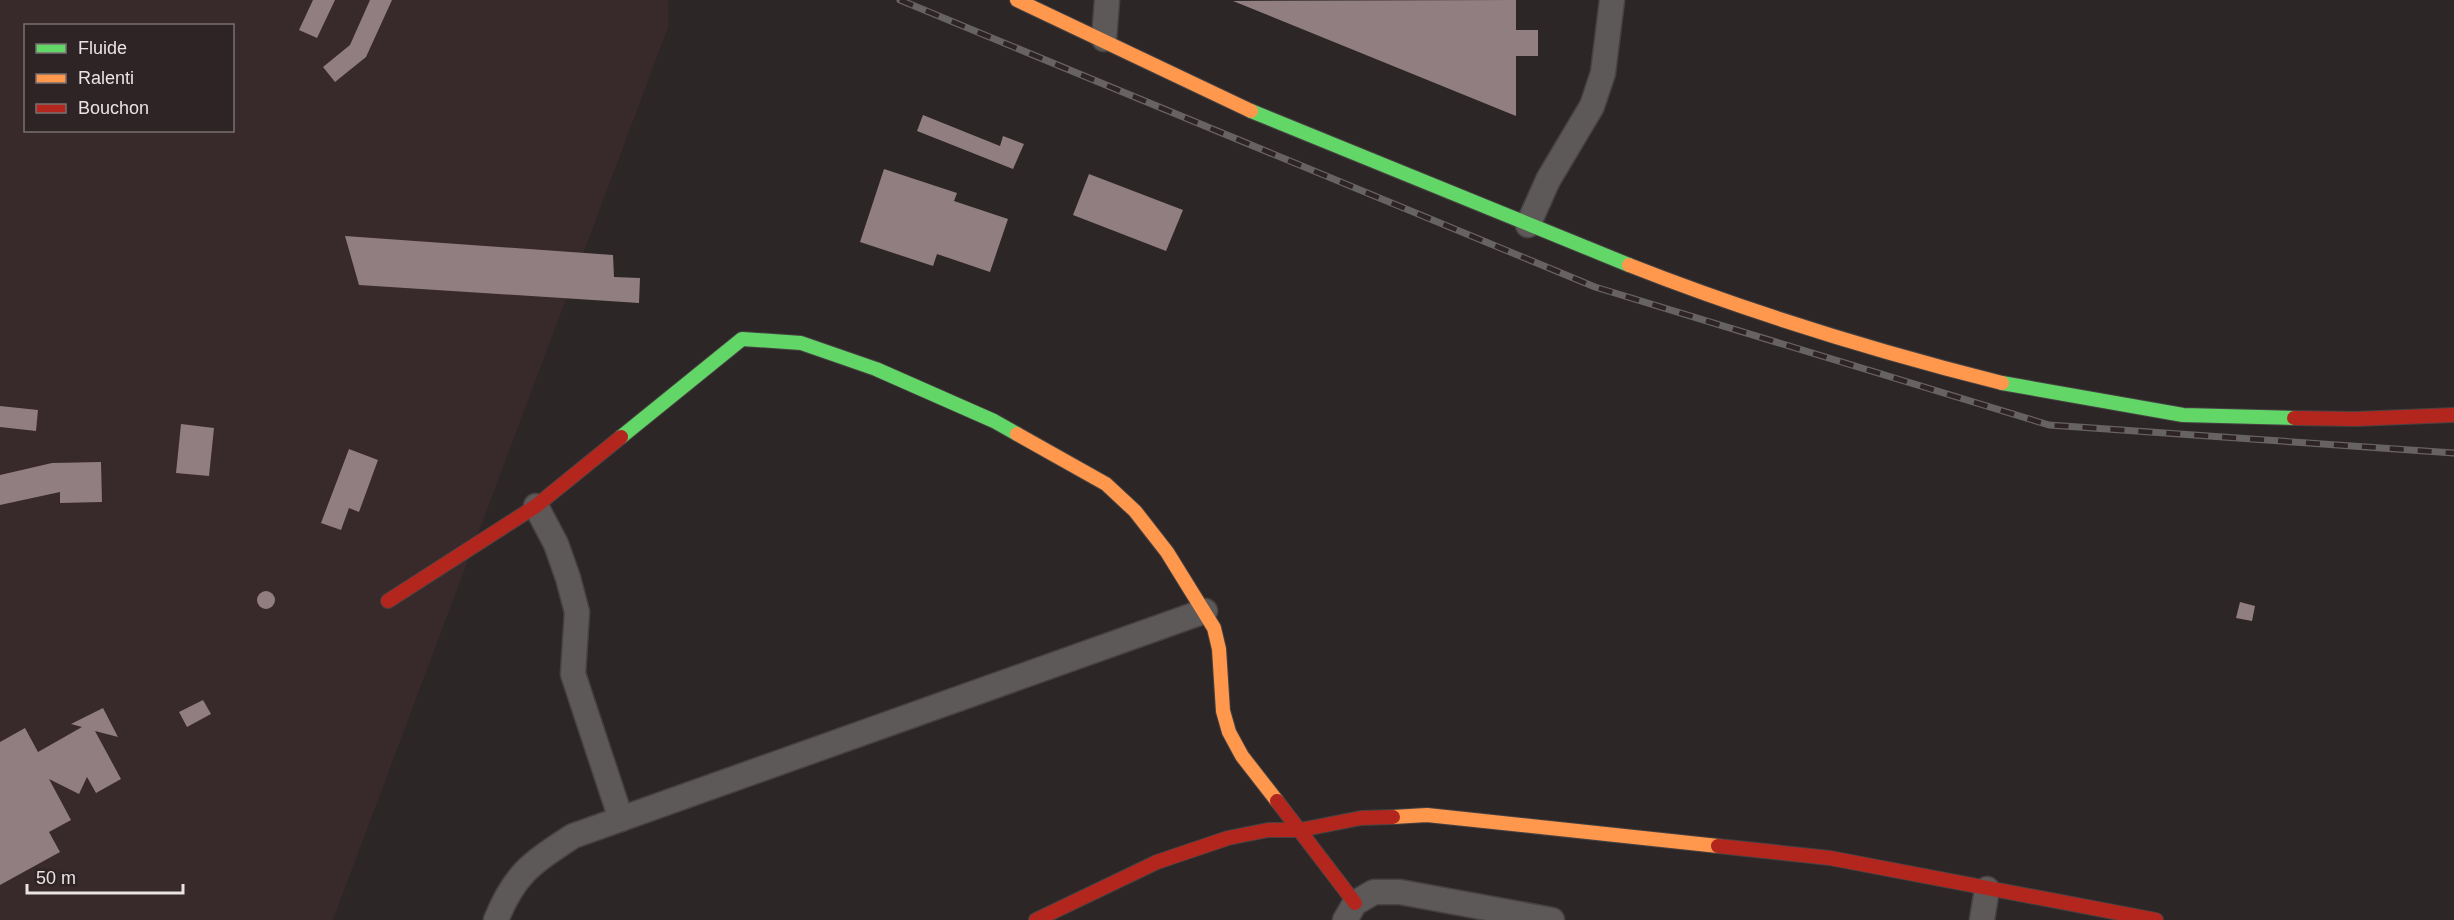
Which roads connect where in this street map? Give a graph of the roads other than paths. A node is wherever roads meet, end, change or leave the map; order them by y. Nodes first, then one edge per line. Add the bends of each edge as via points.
1 (1017, 0) edge
2 (1107, 0) edge
3 (1612, 0) edge
4 (1104, 39) junction
5 (1528, 225) junction
6 (2454, 415) edge
7 (536, 506) junction
8 (388, 602) dead end
9 (1205, 611) junction
10 (621, 819) junction
11 (1300, 830) junction
12 (1987, 889) junction
13 (1350, 912) edge
14 (496, 920) edge
15 (1036, 920) edge
16 (1552, 920) edge
17 (1982, 920) edge
18 (2156, 920) edge

1 - 4 street
2 - 4 street
3 - 5 street via 1603,73 1592,106 1548,180
4 - 5 street via 1248,110
5 - 6 street via 1720,302 1883,353 2004,384 2183,415 2355,419
7 - 8 street
7 - 9 street via 742,339 801,343 876,369 994,421 1106,484 1135,511 1167,552
7 - 10 street via 568,578 577,612 573,674
9 - 10 street
9 - 11 street via 1219,650 1223,711 1229,732 1242,756
10 - 14 street via 573,836 529,865 507,893
11 - 12 street via 1361,818 1426,815 1830,858
11 - 13 street
11 - 15 street via 1268,830 1193,849
12 - 17 street
12 - 18 street
13 - 16 street via 1374,892 1401,892

